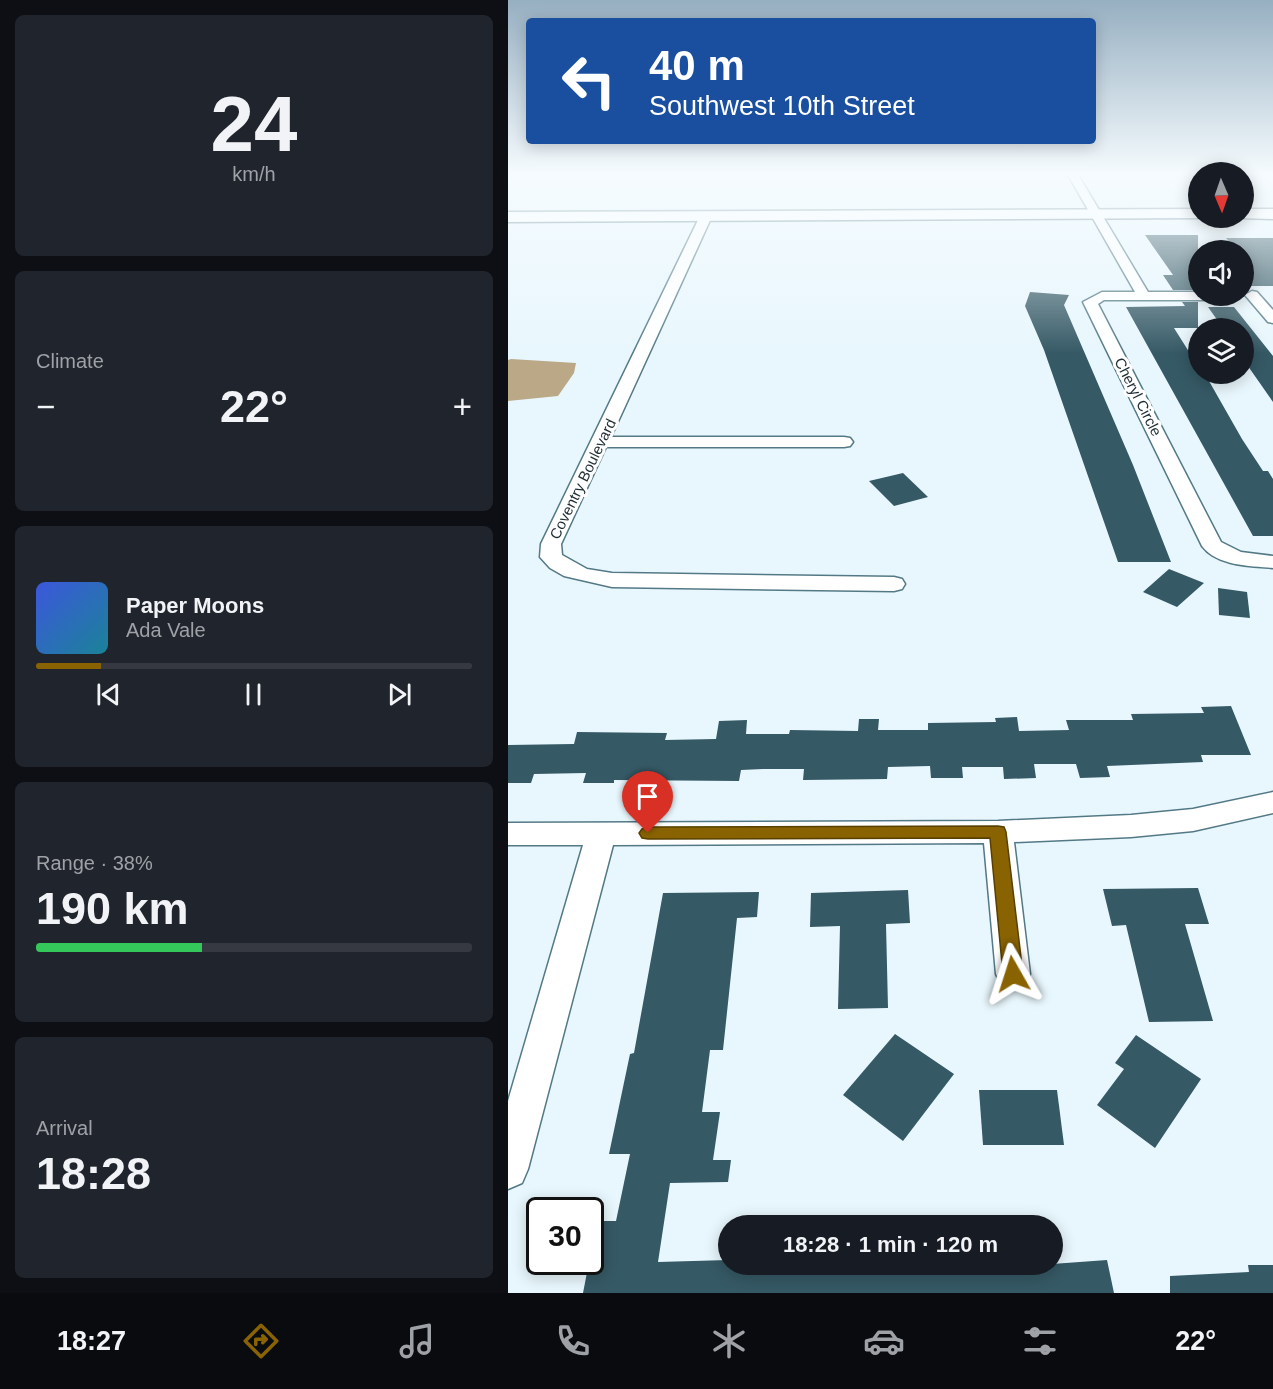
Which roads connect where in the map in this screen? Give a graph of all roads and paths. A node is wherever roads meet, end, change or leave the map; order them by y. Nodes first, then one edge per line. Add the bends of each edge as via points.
1 (698, 233) edge
2 (1108, 233) edge
3 (1254, 295) edge
4 (1273, 295) edge
5 (1144, 296) junction
6 (1188, 296) edge
7 (1254, 301) edge
8 (1273, 319) edge
9 (601, 442) junction
10 (844, 442) dead end
11 (1273, 562) edge
12 (894, 584) dead end
13 (1273, 802) edge
14 (998, 832) junction
15 (601, 833) junction
16 (508, 834) edge
17 (1013, 974) dead end
18 (508, 1169) edge

1 - 9 street, Coventry Boulevard
2 - 5 street
3 - 4 street
5 - 6 street, Cheryl Circle
5 - 11 street, Cheryl Circle via 1102,296 1090,302 1213,546 1236,558
7 - 8 street
9 - 10 street
9 - 12 street, Coventry Boulevard via 551,544 552,557 579,576 612,580
13 - 14 street via 1193,820
14 - 15 street
14 - 17 street
15 - 16 street
15 - 18 street

